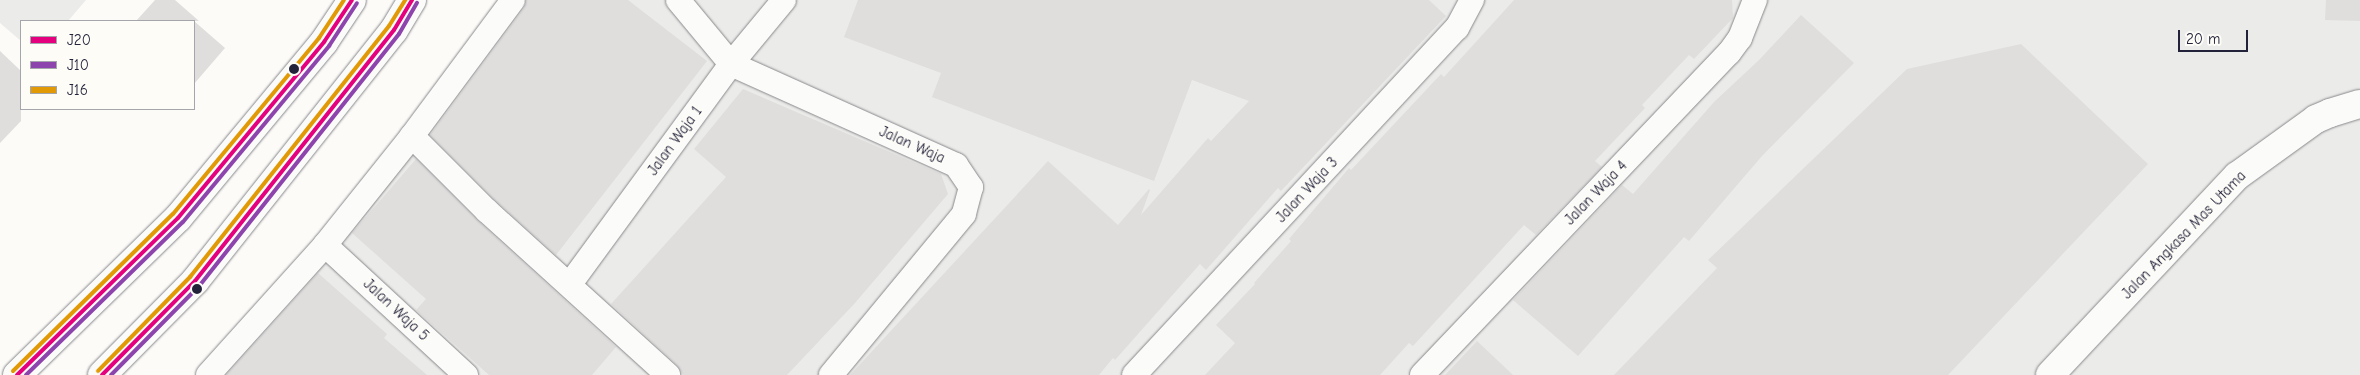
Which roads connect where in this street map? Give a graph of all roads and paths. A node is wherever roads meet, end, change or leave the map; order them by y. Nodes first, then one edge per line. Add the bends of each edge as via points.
1 (352, 0) edge
2 (412, 0) edge
3 (513, 0) edge
4 (678, 0) edge
5 (784, 0) edge
6 (1472, 0) edge
7 (1755, 0) edge
8 (731, 64) junction
9 (2360, 104) edge
10 (412, 136) junction
11 (325, 245) junction
12 (570, 284) junction
13 (18, 375) edge
14 (102, 375) edge
15 (208, 375) edge
16 (466, 375) edge
17 (668, 375) edge
18 (831, 375) edge
19 (1134, 375) edge
20 (1422, 375) edge
21 (2050, 375) edge

1 - 13 main road via 324,42 178,218
2 - 14 main road via 394,30 195,281
3 - 10 street
4 - 8 street, Jalan Waja
5 - 8 street, Jalan Waja 1
6 - 19 street, Jalan Waja 3 via 1457,28
7 - 20 street, Jalan Waja 4 via 1740,38 1729,53
8 - 12 street, Jalan Waja 1
8 - 18 street, Jalan Waja via 956,165 971,187 964,214
9 - 21 main road, Jalan Angkasa Mas Utama via 2316,120 2237,176
10 - 11 street
10 - 12 street via 486,210
11 - 15 street
11 - 16 street, Jalan Waja 5
12 - 17 street

